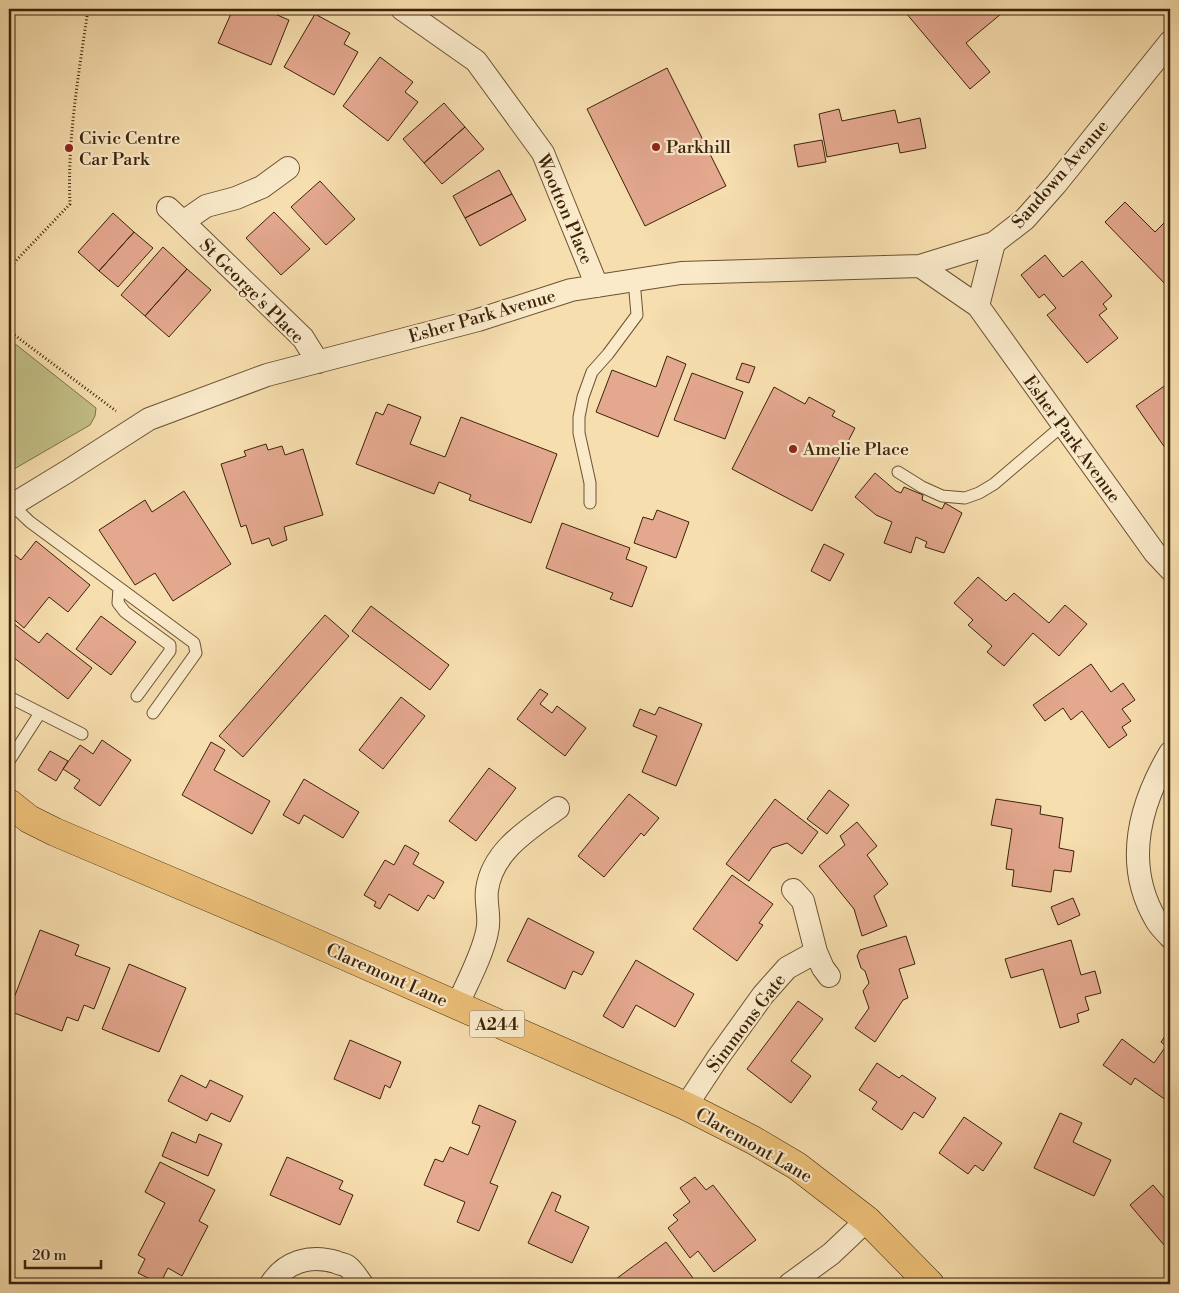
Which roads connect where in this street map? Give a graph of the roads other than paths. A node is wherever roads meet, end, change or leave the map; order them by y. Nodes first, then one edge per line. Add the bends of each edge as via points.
1 (402, 9) edge
2 (1170, 42) edge
3 (288, 168) dead end
4 (994, 243) junction
5 (920, 266) junction
6 (634, 280) junction
7 (597, 286) junction
8 (978, 306) junction
9 (318, 362) junction
10 (1062, 426) junction
11 (898, 472) dead end
12 (590, 503) dead end
13 (10, 506) edge
14 (1170, 569) edge
15 (119, 588) junction
16 (137, 696) dead end
17 (9, 697) edge
18 (152, 712) dead end
19 (40, 713) junction
20 (82, 734) dead end
21 (1170, 753) edge
22 (9, 761) edge
23 (558, 808) dead end
24 (15, 812) edge
25 (794, 890) dead end
26 (1170, 938) edge
27 (816, 952) junction
28 (829, 976) dead end
29 (457, 1006) junction
30 (686, 1106) junction
31 (867, 1220) junction
32 (271, 1284) edge
33 (362, 1284) edge
34 (790, 1284) edge
35 (930, 1284) edge

1 - 7 street, Wootton Place via 476,61 543,153
2 - 4 street, Sandown Avenue via 1056,184 1025,219
3 - 9 street, St George's Place via 262,187 236,198 176,215 302,338
4 - 5 street, Sandown Avenue
4 - 8 street
5 - 6 street, Esher Park Avenue via 681,273
5 - 8 street, Esher Park Avenue
6 - 7 street, Esher Park Avenue
6 - 12 lane via 637,314 592,372 579,417 579,434 590,483
7 - 9 street, Esher Park Avenue via 571,290 478,320
8 - 10 street, Esher Park Avenue
9 - 13 street, Esher Park Avenue via 267,375 149,419
10 - 11 lane via 994,484 965,498 942,496
10 - 14 street, Esher Park Avenue via 1155,554
13 - 15 lane
15 - 16 lane via 118,603 125,612 170,645 170,651
15 - 18 lane via 194,643 196,653
17 - 19 lane
19 - 20 lane
19 - 22 lane
21 - 26 street via 1144,807 1138,835 1138,866 1145,895 1156,920
23 - 29 street via 514,841 490,874 487,932
24 - 29 main road, Claremont Lane / A244
25 - 27 street via 803,901
27 - 28 street
27 - 30 street, Simmons Gate via 787,968 763,996
29 - 30 main road, Claremont Lane / A244
30 - 31 main road, Claremont Lane / A244 via 797,1166
31 - 34 street via 831,1254
31 - 35 main road, Claremont Lane / A244
32 - 33 street via 292,1263 308,1259 327,1259 347,1266

